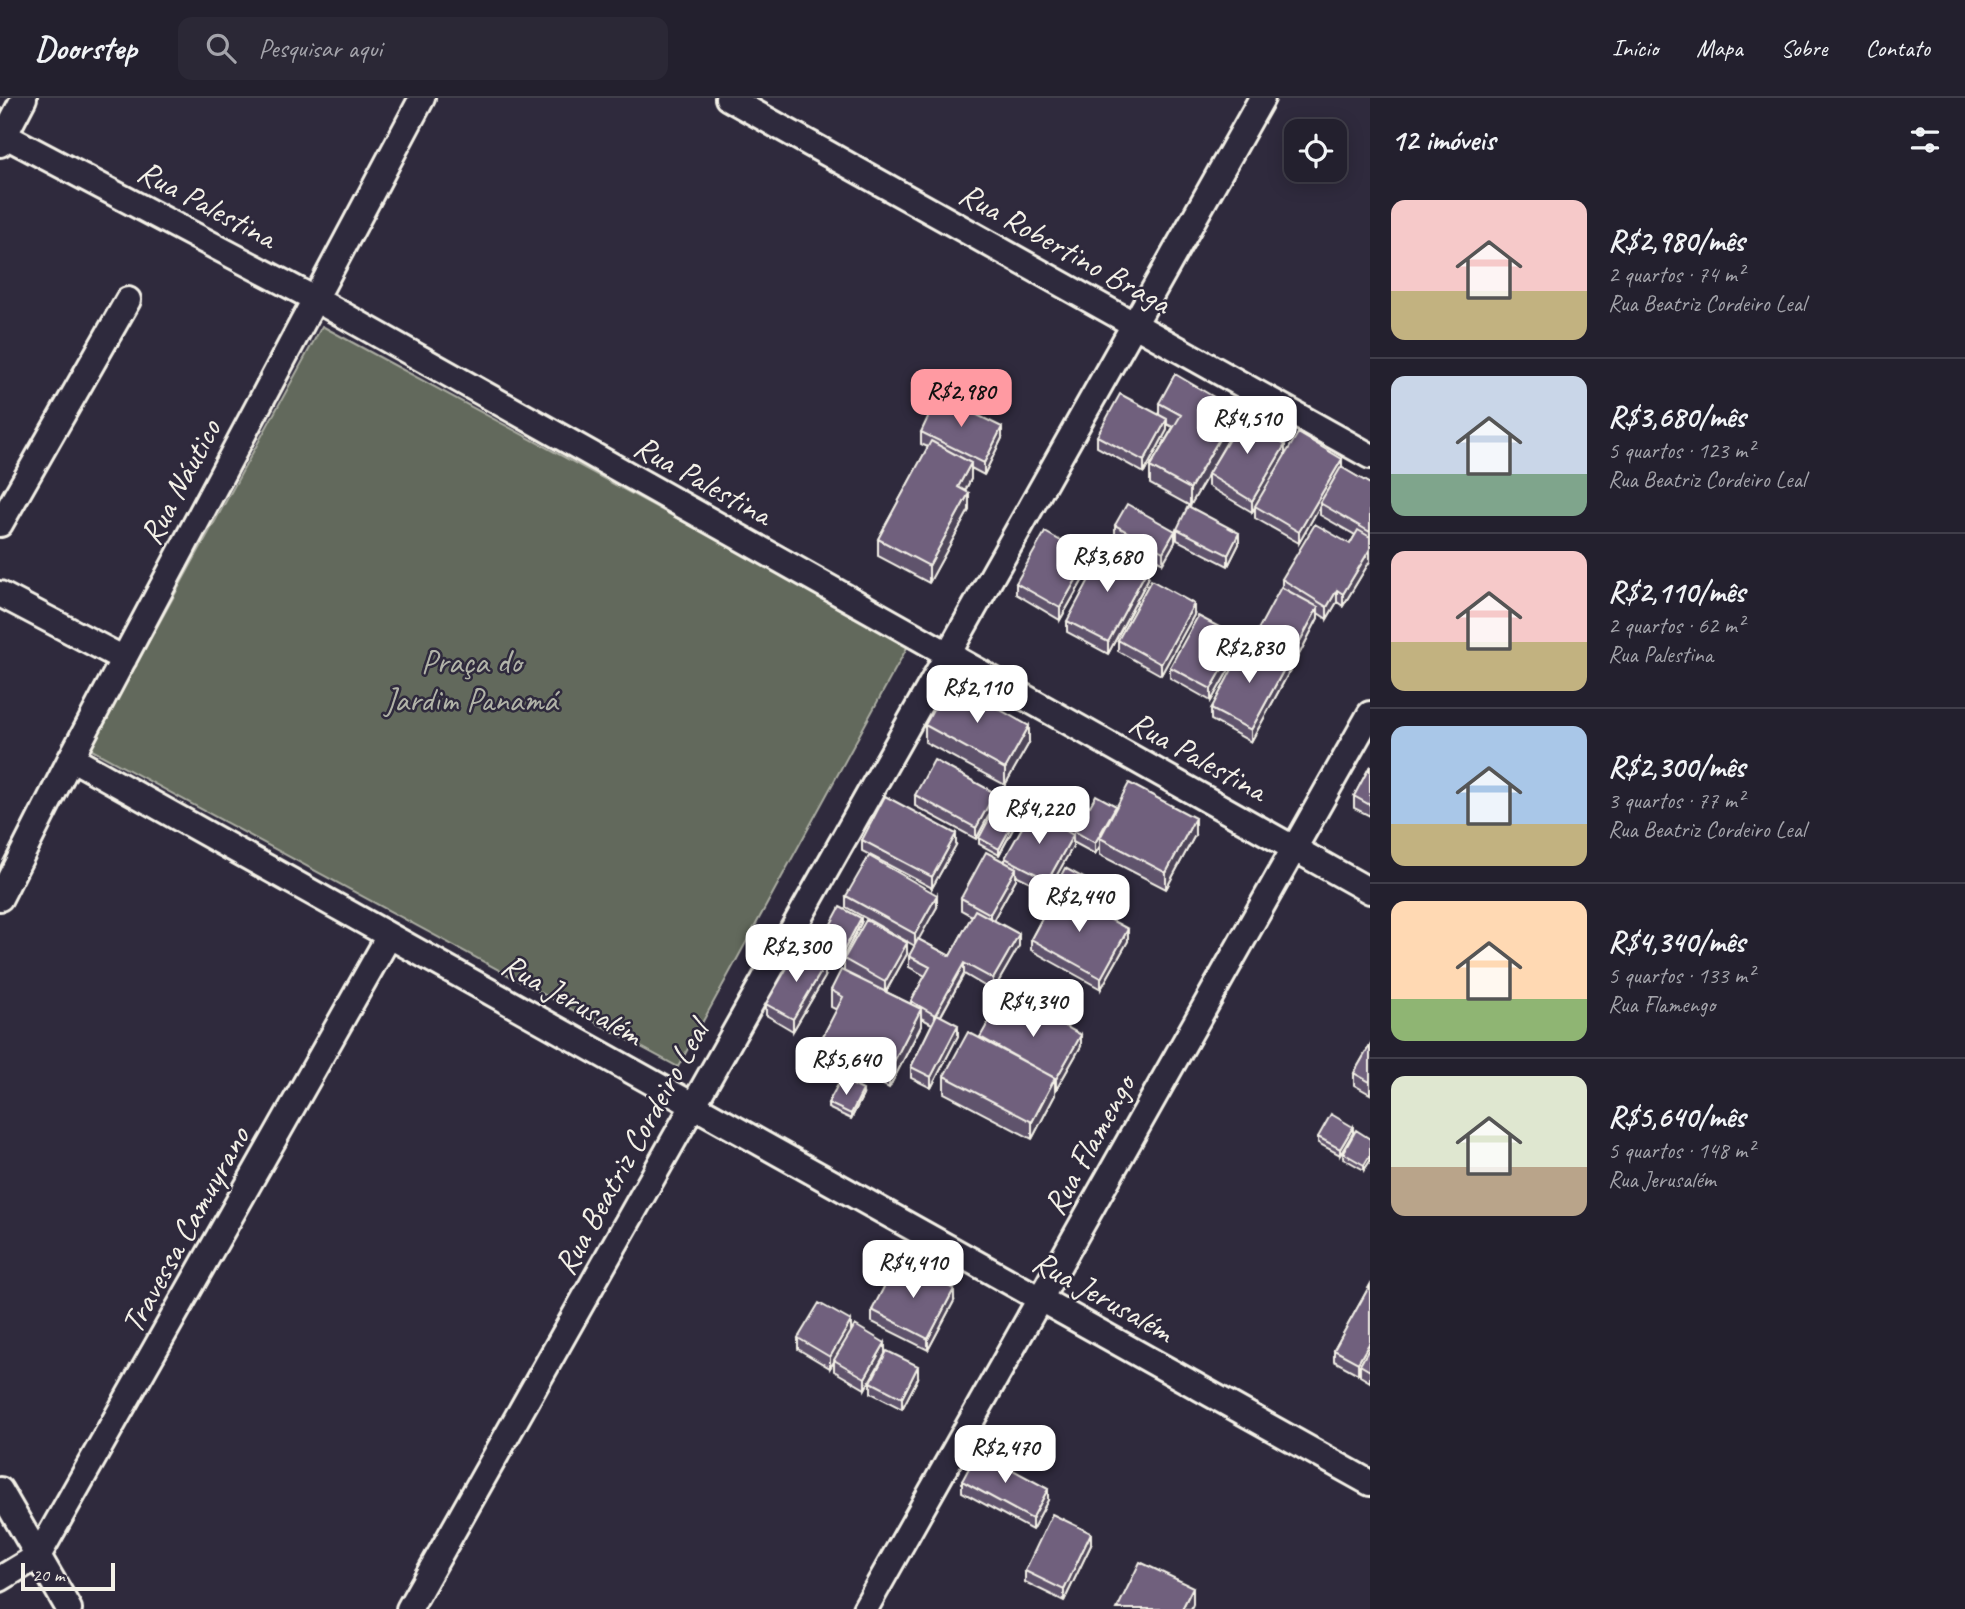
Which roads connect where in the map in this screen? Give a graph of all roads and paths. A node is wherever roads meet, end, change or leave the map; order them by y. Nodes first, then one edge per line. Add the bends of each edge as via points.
1 (24, 98) edge
2 (422, 98) edge
3 (728, 98) edge
4 (1262, 98) edge
5 (2, 138) edge
6 (315, 299) junction
7 (128, 300) dead end
8 (1134, 324) junction
9 (1370, 456) edge
10 (0, 524) edge
11 (0, 594) edge
12 (948, 655) junction
13 (124, 659) junction
14 (1370, 714) edge
15 (71, 758) junction
16 (1294, 848) junction
17 (1370, 891) edge
18 (0, 898) edge
19 (389, 936) junction
20 (693, 1105) junction
21 (1040, 1299) junction
22 (1370, 1483) edge
23 (0, 1490) edge
24 (38, 1556) junction
25 (0, 1578) edge
26 (69, 1609) edge
27 (409, 1609) edge
28 (866, 1609) edge

1 - 5 street
2 - 6 street, Rua Náutico
3 - 8 street, Rua Robertino Braga
4 - 8 street, Rua Beatriz Cordeiro Leal
5 - 6 street, Rua Palestina
6 - 12 street, Rua Palestina
6 - 13 street, Rua Náutico
7 - 10 street
8 - 9 street, Rua Robertino Braga
8 - 12 street, Rua Beatriz Cordeiro Leal
11 - 13 street
12 - 16 street, Rua Palestina
12 - 20 street, Rua Beatriz Cordeiro Leal
13 - 15 street, Rua Náutico
14 - 16 street, Rua Flamengo
15 - 18 street, Rua Náutico
15 - 19 street, Rua Jerusalém
16 - 17 street, Rua Palestina
16 - 21 street, Rua Flamengo
19 - 20 street, Rua Jerusalém
19 - 24 street, Travessa Camuyrano
20 - 21 street, Rua Jerusalém
20 - 27 street, Rua Beatriz Cordeiro Leal
21 - 22 street, Rua Jerusalém
21 - 28 street, Rua Flamengo
23 - 24 street
24 - 25 street
24 - 26 street

